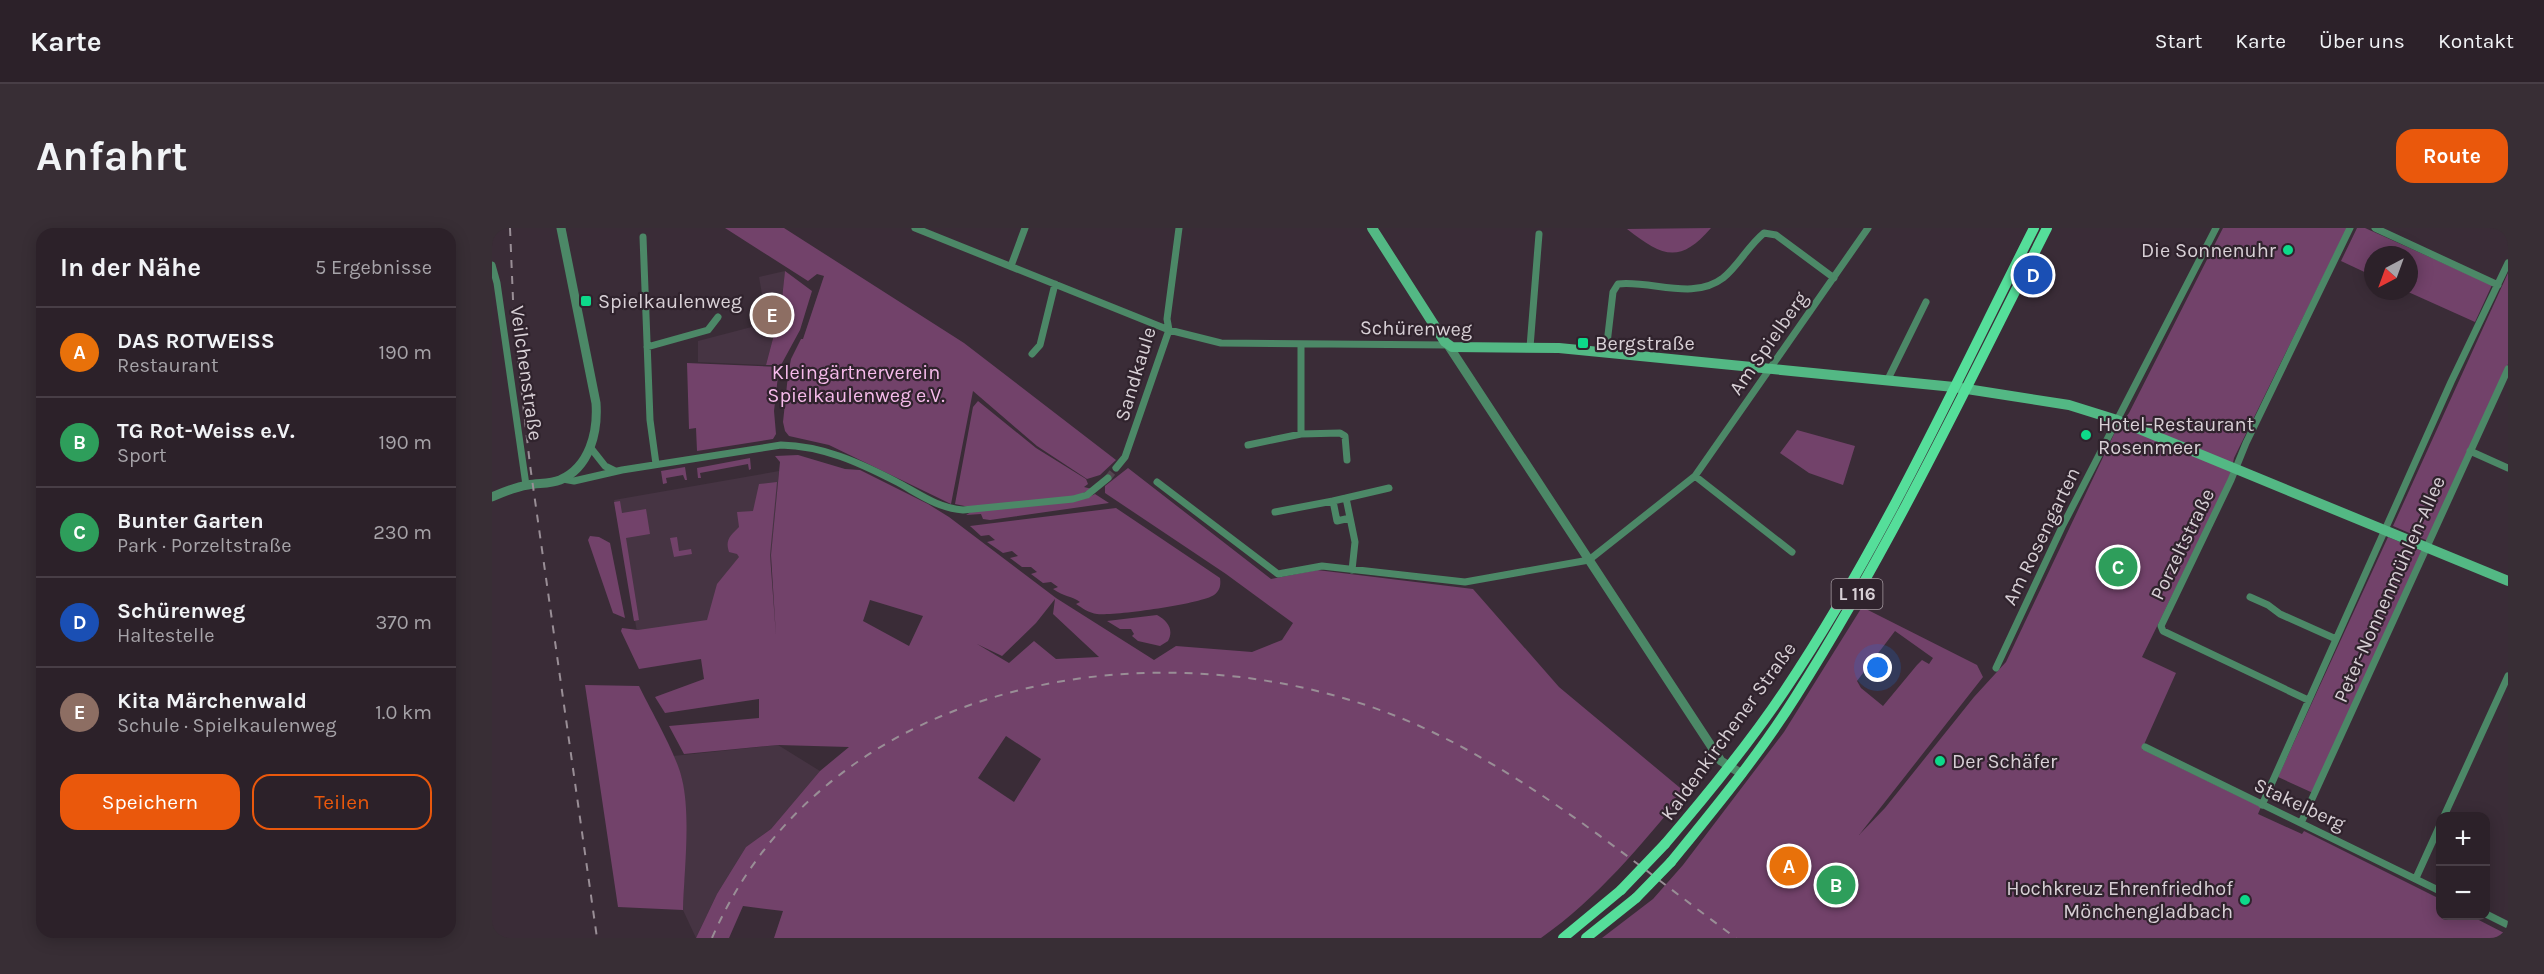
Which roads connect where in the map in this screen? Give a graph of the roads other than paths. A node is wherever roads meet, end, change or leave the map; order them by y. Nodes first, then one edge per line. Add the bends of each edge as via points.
1 (561, 228) edge
2 (915, 228) edge
3 (1025, 228) edge
4 (1179, 228) edge
5 (1372, 228) edge
6 (1868, 228) edge
7 (2034, 228) edge
8 (2047, 228) edge
9 (2216, 228) edge
10 (2350, 228) edge
11 (2375, 228) edge
12 (1539, 234) dead end
13 (643, 237) dead end
14 (2508, 263) edge
15 (492, 265) edge
16 (1011, 266) junction
17 (1834, 278) junction
18 (1055, 284) junction
19 (2498, 285) junction
20 (1926, 302) dead end
21 (718, 317) dead end
22 (1169, 330) junction
23 (1301, 344) junction
24 (1448, 345) junction
25 (647, 347) junction
26 (1530, 347) junction
27 (1606, 352) junction
28 (1032, 354) dead end
29 (1769, 369) junction
30 (2508, 369) edge
31 (1887, 381) junction
32 (1953, 387) junction
33 (1965, 390) junction
34 (2117, 420) junction
35 (1301, 434) junction
36 (1248, 445) dead end
37 (590, 447) junction
38 (2470, 451) junction
39 (1347, 460) dead end
40 (656, 464) junction
41 (1116, 468) tunnel mouth
42 (2236, 468) junction
43 (2508, 468) edge
44 (615, 471) junction
45 (1695, 476) junction
46 (1108, 478) tunnel mouth
47 (563, 479) junction
48 (1157, 482) dead end
49 (526, 485) junction
50 (1389, 488) dead end
51 (492, 497) edge
52 (1346, 498) junction
53 (1333, 501) junction
54 (1275, 512) dead end
55 (1350, 519) junction
56 (2385, 529) junction
57 (2427, 547) junction
58 (1792, 552) dead end
59 (1589, 560) junction
60 (1352, 570) junction
61 (2508, 581) edge
62 (2250, 597) dead end
63 (2336, 639) junction
64 (1996, 668) dead end
65 (2508, 675) edge
66 (2308, 700) junction
67 (2145, 747) dead end
68 (1729, 766) junction
69 (1742, 774) junction
70 (2262, 805) junction
71 (2446, 812) edge
72 (2301, 823) junction
73 (2436, 834) edge
74 (2416, 878) junction
75 (2436, 889) edge
76 (2490, 916) edge
77 (2508, 925) edge
78 (1563, 938) edge
79 (1586, 938) edge

1 - 37 street via 596,403 597,422
2 - 16 street, Schürenweg
3 - 16 street
4 - 22 street, Sandkaule via 1167,318
5 - 24 main road
6 - 17 street, Am Spielberg
7 - 32 main road, Kaldenkirchener Straße / L 116
8 - 33 main road, Kaldenkirchener Straße / L 116
9 - 34 street, Am Rosengarten
10 - 42 street, Porzeltstraße
11 - 19 street
12 - 26 street
13 - 25 street
14 - 19 street, Peter-Nonnenmühlen-Allee
15 - 49 street, Veilchenstraße
16 - 18 street, Schürenweg
17 - 27 street via 1776,235 1764,233 1724,277 1707,287 1618,284 1613,292
17 - 29 street, Am Spielberg
18 - 22 street, Schürenweg
18 - 28 street via 1040,345
19 - 56 street, Peter-Nonnenmühlen-Allee
20 - 31 street
21 - 25 street via 708,330
22 - 23 street, Schürenweg via 1221,343
22 - 41 street, Sandkaule via 1125,457
23 - 24 street, Schürenweg
23 - 35 street
24 - 26 main road, Schürenweg
24 - 59 street
25 - 40 street
26 - 27 main road, Schürenweg
27 - 29 main road, Schürenweg
29 - 31 main road, Schürenweg
29 - 45 street, Am Spielberg
30 - 38 street, Peter-Nonnenmühlen-Allee
31 - 32 main road, Schürenweg
32 - 33 main road, Schürenweg
32 - 68 main road, Kaldenkirchener Straße / L 116 via 1837,607 1784,691
33 - 34 main road, Schürenweg via 2069,405
33 - 69 main road, Kaldenkirchener Straße / L 116 via 1845,615 1796,697
34 - 42 main road, Schürenweg
34 - 64 street, Am Rosengarten
35 - 36 street
35 - 39 street via 1340,433 1345,436
37 - 44 street via 605,466
37 - 47 street
38 - 43 street
38 - 57 street, Peter-Nonnenmühlen-Allee
40 - 44 street
40 - 46 street via 781,445 805,446 834,453 946,509 963,510 1073,499 1087,495
42 - 56 main road, Schürenweg
42 - 66 street, Porzeltstraße via 2161,626 2163,631
44 - 47 street via 574,481
45 - 58 street
45 - 59 street, Am Spielberg
47 - 49 street
48 - 60 street via 1278,574 1322,566
49 - 51 street
50 - 52 street
52 - 53 street
52 - 55 street
53 - 54 street
53 - 55 street via 1337,521
55 - 60 street via 1355,542
56 - 57 main road, Schürenweg
56 - 63 street, Peter-Nonnenmühlen-Allee
57 - 61 main road, Schürenweg
57 - 72 street, Peter-Nonnenmühlen-Allee
59 - 60 street via 1465,582
59 - 68 street via 1721,760
62 - 63 street, Peter-Nonnenmühlen-Allee
63 - 66 street, Peter-Nonnenmühlen-Allee
65 - 71 street
66 - 70 street, Peter-Nonnenmühlen-Allee
67 - 70 street, Stakelberg
68 - 69 street
68 - 78 main road, Kaldenkirchener Straße / L 116, bridge via 1621,890
69 - 79 main road, Kaldenkirchener Straße / L 116, bridge via 1671,862 1636,898
70 - 72 street, Stakelberg
72 - 74 street, Stakelberg
73 - 74 street
74 - 75 street, Stakelberg
76 - 77 street

